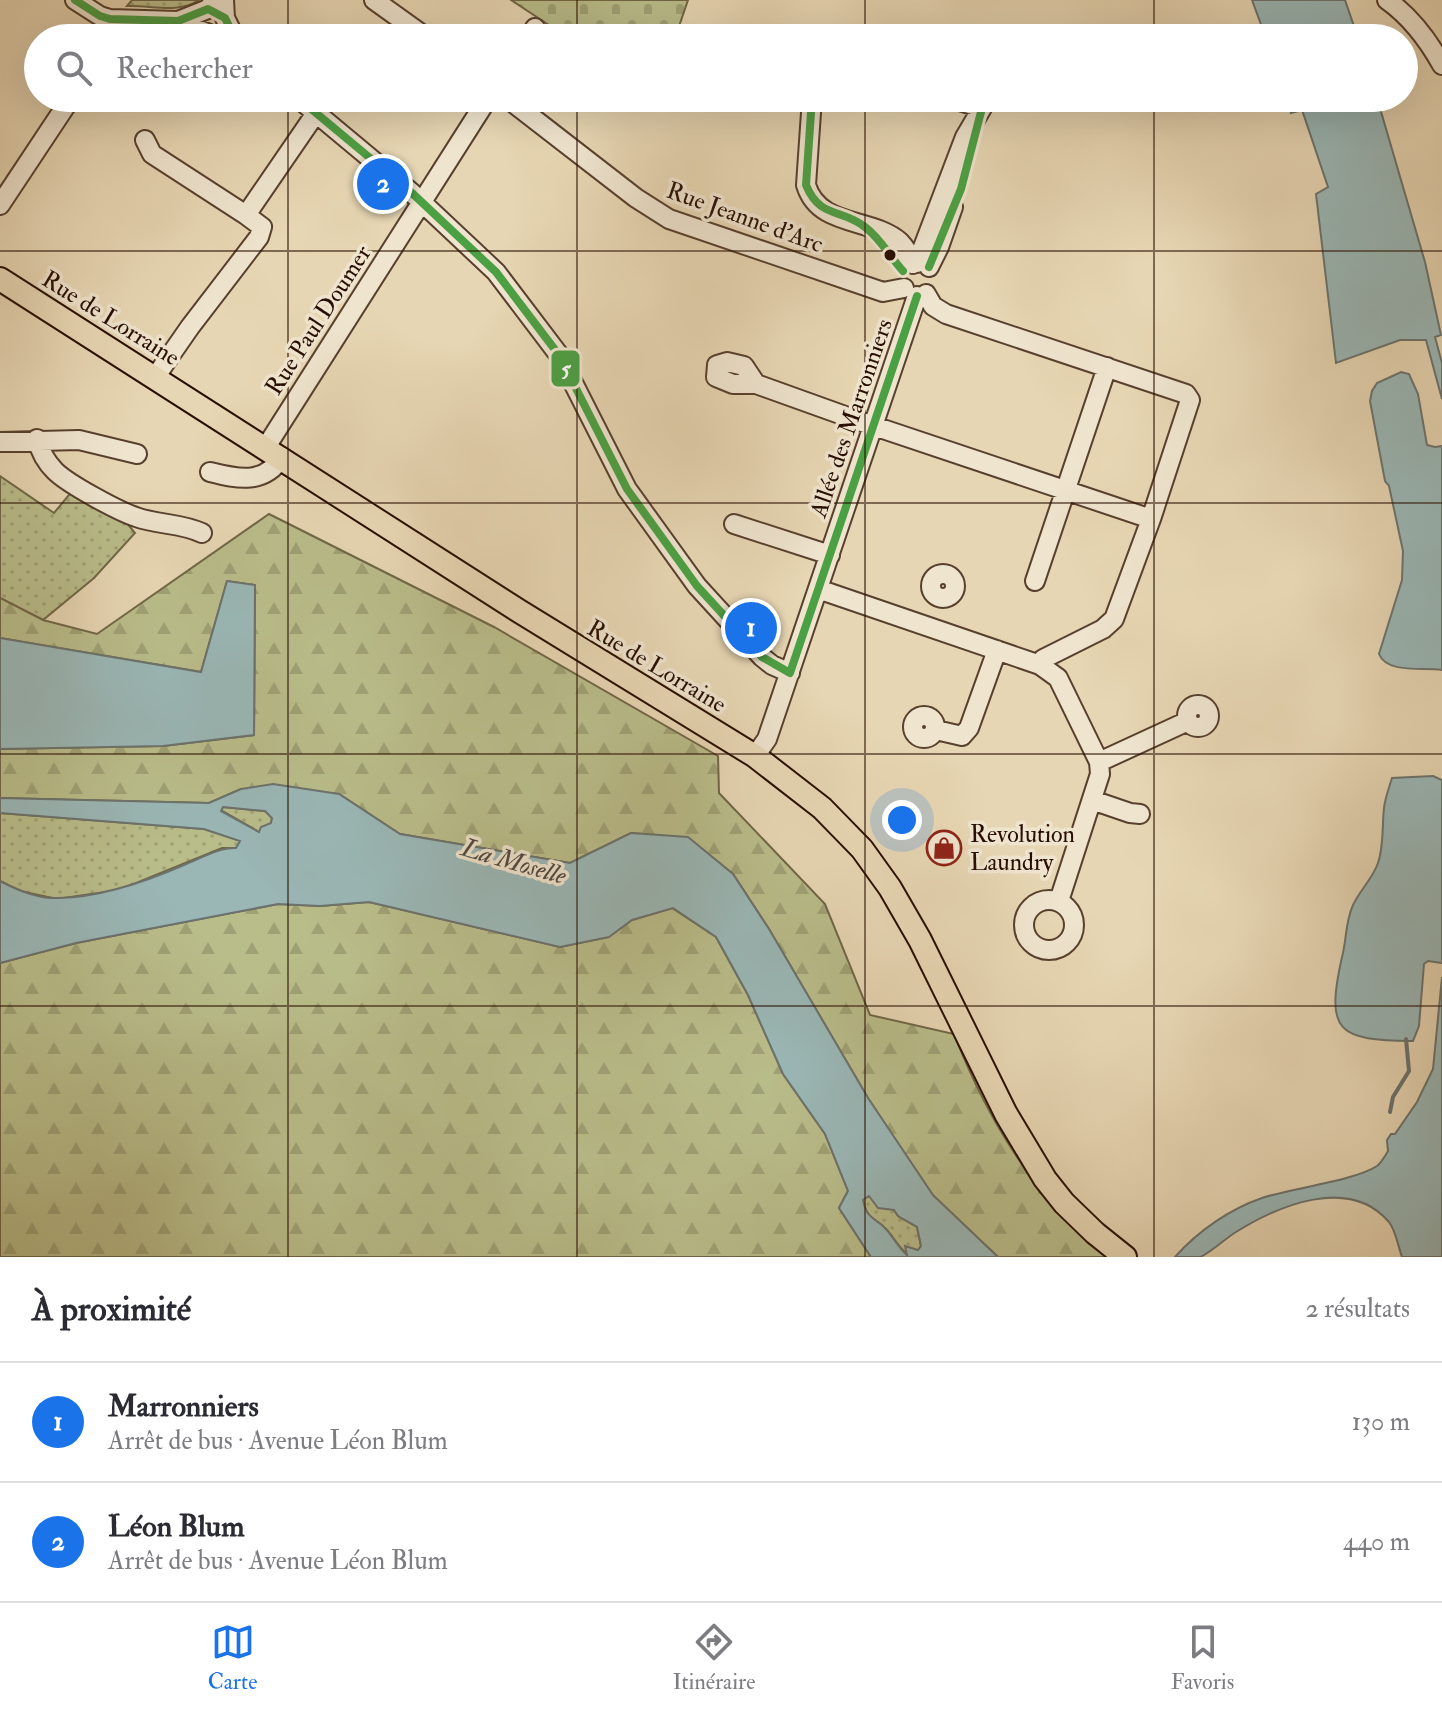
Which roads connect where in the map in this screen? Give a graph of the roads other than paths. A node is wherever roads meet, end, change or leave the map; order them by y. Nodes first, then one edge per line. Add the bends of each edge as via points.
1 (75, 0) edge
2 (374, 0) edge
3 (1387, 0) edge
4 (218, 7) edge
5 (110, 19) junction
6 (178, 21) junction
7 (109, 24) edge
8 (186, 24) edge
9 (407, 24) edge
10 (1414, 24) edge
11 (1418, 29) edge
12 (1442, 65) edge
13 (62, 112) edge
14 (479, 112) edge
15 (525, 112) edge
16 (811, 112) edge
17 (981, 112) edge
18 (316, 113) joint
19 (145, 140) dead end
20 (422, 203) junction
21 (0, 205) edge
22 (246, 215) junction
23 (920, 264) junction
24 (0, 279) edge
25 (915, 292) junction
26 (1107, 367) junction
27 (156, 376) junction
28 (756, 384) dead end
29 (873, 426) junction
30 (37, 439) junction
31 (0, 442) edge
32 (274, 452) junction
33 (137, 454) dead end
34 (210, 472) dead end
35 (1066, 490) junction
36 (1151, 519) junction
37 (734, 524) dead end
38 (202, 533) dead end
39 (830, 555) junction
40 (1035, 581) dead end
41 (818, 589) junction
42 (947, 597) dead end
43 (940, 632) junction
44 (997, 650) junction
45 (1040, 665) junction
46 (790, 673) junction
47 (1188, 721) dead end
48 (936, 730) dead end
49 (755, 756) junction
50 (1099, 762) junction
51 (1092, 800) junction
52 (1140, 814) dead end
53 (1059, 901) dead end
54 (1125, 1257) edge

1 - 5 street
2 - 9 street
3 - 10 street
4 - 6 street
5 - 6 street
5 - 7 street
6 - 8 street
11 - 12 street
13 - 21 street
14 - 20 street, Rue Paul Doumer
15 - 25 street, Rue Jeanne d'Arc via 669,219 883,292
16 - 23 street via 806,185 810,198 823,211 898,240
17 - 23 street via 939,247
18 - 20 street
18 - 22 street
19 - 22 street via 152,154
20 - 32 street, Rue Paul Doumer
20 - 46 street via 496,272 541,329 627,489 697,586 762,657
22 - 27 street via 262,227 259,237
23 - 25 street via 902,273
23 - 25 street via 934,279 933,285
24 - 27 main road, Rue de Lorraine
25 - 26 street via 946,314
25 - 29 street, Allée des Marronniers
26 - 35 street
26 - 36 street via 1186,394 1190,400
27 - 32 main road, Rue de Lorraine
28 - 29 street
29 - 35 street
29 - 39 street, Allée des Marronniers
30 - 31 street
30 - 33 street via 79,440
30 - 38 street via 56,473 97,498 134,516
32 - 34 street via 271,471 254,478
32 - 49 main road, Rue de Lorraine
35 - 36 street
35 - 40 street
36 - 45 street via 1114,619
37 - 39 street, Allée des Marronniers
39 - 41 street, Allée des Marronniers
41 - 43 street
41 - 46 street, Allée des Marronniers
42 - 43 street
43 - 44 street
44 - 45 street
44 - 48 street via 969,728 962,736
45 - 50 street via 1058,678
46 - 49 street, Allée des Marronniers via 767,739
47 - 50 street
49 - 54 main road, Rue de Lorraine via 822,808 862,849 920,940 1031,1159 1064,1203
50 - 51 street
51 - 52 street
51 - 53 street

